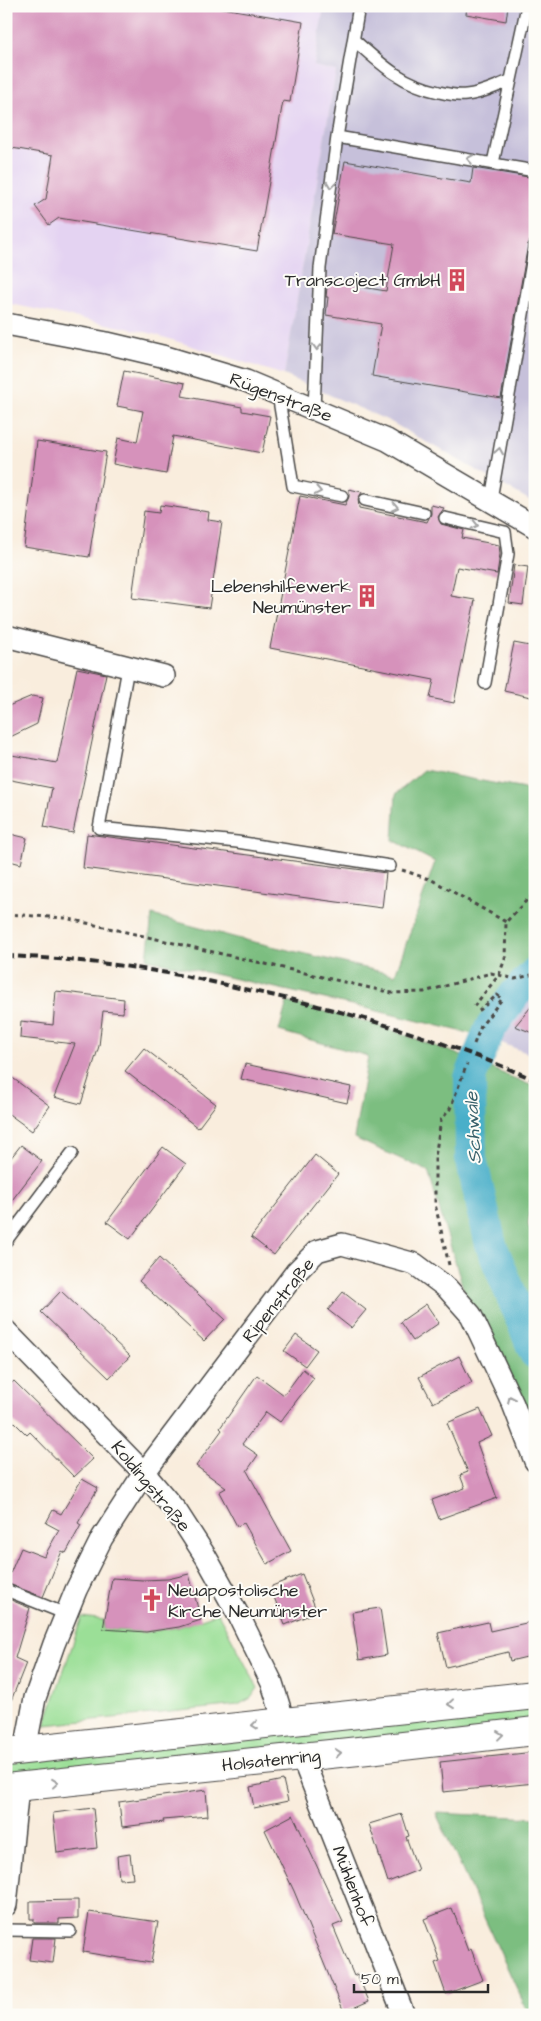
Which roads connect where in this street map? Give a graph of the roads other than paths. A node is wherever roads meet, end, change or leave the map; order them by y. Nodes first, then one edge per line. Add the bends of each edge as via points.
1 (359, 6) edge
2 (527, 6) edge
3 (354, 40) junction
4 (510, 81) junction
5 (337, 137) junction
6 (493, 163) junction
7 (535, 171) edge
8 (535, 245) edge
9 (6, 324) edge
10 (278, 394) junction
11 (314, 409) junction
12 (342, 496) dead end
13 (490, 499) junction
14 (365, 500) dead end
15 (424, 514) dead end
16 (445, 518) dead end
17 (528, 522) edge
18 (505, 532) junction
19 (6, 636) edge
20 (128, 668) junction
21 (164, 676) dead end
22 (485, 683) dead end
23 (390, 866) road end
24 (72, 1153) dead end
25 (6, 1241) edge
26 (6, 1331) edge
27 (535, 1461) edge
28 (144, 1473) junction
29 (6, 1590) edge
30 (66, 1614) junction
31 (535, 1695) edge
32 (284, 1722) junction
33 (535, 1731) edge
34 (16, 1751) edge
35 (302, 1757) junction
36 (12, 1788) edge
37 (6, 1906) edge
38 (6, 1930) edge
39 (70, 1931) dead end
40 (404, 2015) edge

1 - 3 lane
2 - 4 lane
3 - 4 lane via 385,68 424,89 466,95
3 - 5 lane
4 - 6 lane
6 -> 5 lane
5 -> 11 lane via 320,268
6 - 7 lane
13 -> 8 lane
9 - 10 street, Rügenstraße via 166,357
10 - 11 street, Rügenstraße
10 -> 12 lane via 293,486
11 - 13 street, Rügenstraße via 387,440
13 - 17 street, Rügenstraße
14 -> 15 lane
16 -> 18 lane
17 - 18 lane
18 - 22 lane via 508,554
19 - 20 street
20 - 21 street
20 - 23 lane via 99,828 237,842
24 - 25 lane
26 - 28 street, Koldingstraße
27 -> 28 street, Ripenstraße via 513,1404 471,1315 447,1288 415,1264 342,1244 317,1252 296,1272
28 - 30 street, Ripenstraße via 102,1538
28 - 32 street, Koldingstraße via 177,1512 206,1557 272,1682
29 - 30 lane
30 - 34 street, Ripenstraße
31 -> 32 main road, Holsatenring
32 -> 34 main road, Holsatenring
35 -> 33 main road, Holsatenring
36 -> 35 main road, Holsatenring
35 - 40 street, Mühlenhof
36 - 37 street
38 - 39 lane

